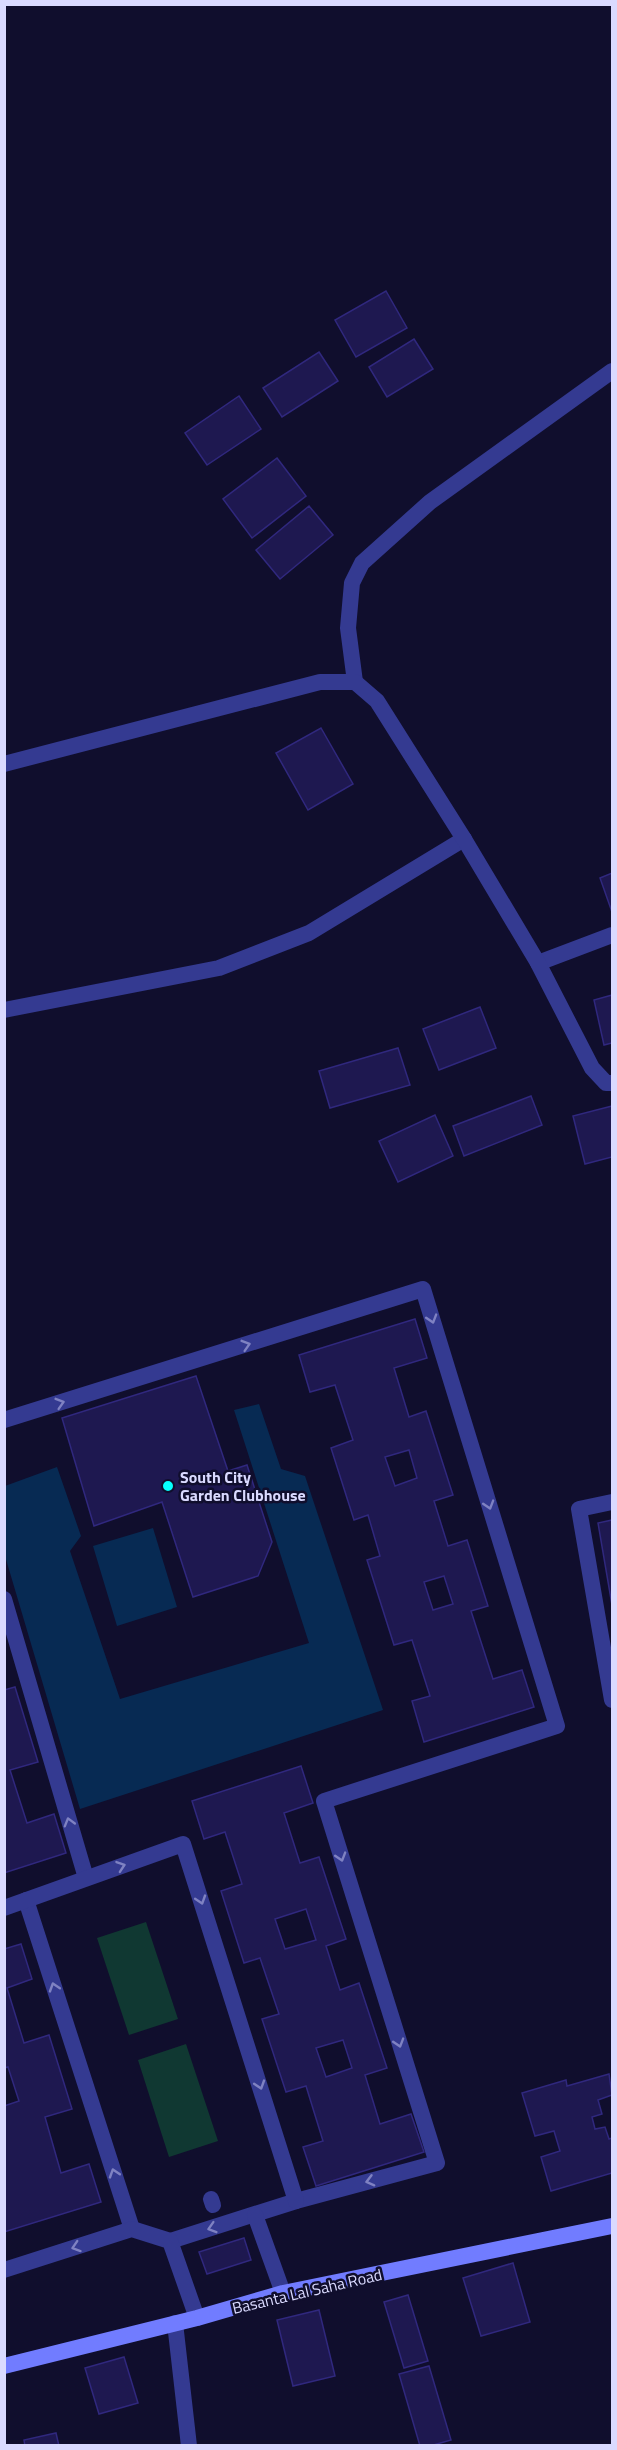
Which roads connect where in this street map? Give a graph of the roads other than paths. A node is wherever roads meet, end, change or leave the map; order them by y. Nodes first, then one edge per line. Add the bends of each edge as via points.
1 (612, 371) edge
2 (356, 681) junction
3 (4, 764) edge
4 (464, 839) junction
5 (612, 935) edge
6 (538, 963) junction
7 (4, 1010) edge
8 (612, 1083) edge
9 (4, 1420) edge
10 (612, 1502) edge
11 (4, 1599) edge
12 (612, 1700) edge
13 (86, 1878) junction
14 (26, 1900) junction
15 (4, 1908) edge
16 (296, 2201) junction
17 (255, 2215) junction
18 (612, 2226) edge
19 (132, 2229) junction
20 (170, 2241) junction
21 (4, 2270) edge
22 (283, 2293) junction
23 (197, 2318) junction
24 (175, 2323) junction
25 (4, 2366) edge
26 (189, 2445) edge

1 - 2 street via 430,502 363,563 352,583 348,628
2 - 3 street via 320,682
2 - 4 street via 377,701
4 - 6 street
4 - 7 street via 309,933 219,968
5 - 6 street
6 - 8 street via 592,1068 606,1083
9 -> 16 street via 423,1289 557,1726 324,1801 437,2163
10 - 12 street via 579,1509
13 -> 11 street
13 - 14 street
13 -> 16 street via 183,1844
14 - 15 street
19 -> 14 street
16 - 17 street
17 -> 20 street
17 - 22 street
18 - 22 main road, Basanta Lal Saha Road
19 - 20 street
19 -> 21 street
20 - 23 street
22 - 23 main road, Basanta Lal Saha Road
23 - 24 main road, Basanta Lal Saha Road
24 - 25 main road, Basanta Lal Saha Road
24 - 26 street

